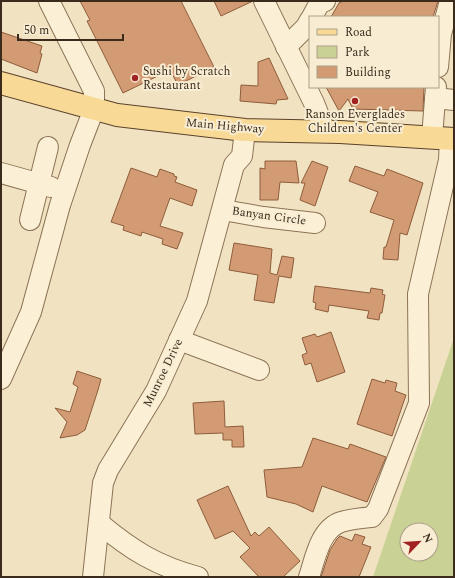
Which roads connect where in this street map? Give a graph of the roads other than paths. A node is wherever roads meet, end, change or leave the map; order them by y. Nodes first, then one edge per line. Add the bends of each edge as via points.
1 (49, 1) edge
2 (264, 1) edge
3 (325, 1) edge
4 (450, 1) edge
5 (313, 16) edge
6 (309, 22) edge
7 (447, 35) edge
8 (286, 47) junction
9 (439, 63) edge
10 (439, 72) edge
11 (454, 74) edge
12 (1, 83) edge
13 (442, 95) edge
14 (91, 116) junction
15 (239, 129) junction
16 (325, 131) junction
17 (445, 138) edge
18 (48, 147) dead end
19 (1, 173) edge
20 (38, 184) junction
21 (454, 186) edge
22 (65, 191) junction
23 (439, 203) junction
24 (223, 210) junction
25 (30, 220) dead end
26 (315, 223) dead end
27 (179, 340) junction
28 (259, 370) dead end
29 (1, 379) edge
30 (98, 523) junction
31 (93, 577) edge
32 (198, 577) edge
33 (309, 577) edge

1 - 14 street via 94,91
2 - 8 street
3 - 5 street via 319,4
4 - 7 street
6 - 8 street
7 - 9 street
8 - 16 street
10 - 11 street
12 - 14 main road, Main Highway
13 - 17 street
14 - 15 main road, Main Highway via 117,116
14 - 22 street
15 - 16 main road, Main Highway
15 - 24 street, Munroe Drive via 242,156 234,165
16 - 17 main road, Main Highway
17 - 23 street via 449,160
18 - 20 street
19 - 20 street
20 - 22 street
20 - 25 street
21 - 23 street
22 - 29 street via 32,312
23 - 33 street via 418,294 419,403 378,510 372,517 340,522 330,529 320,543
24 - 26 street, Banyan Circle via 263,218
24 - 27 street, Munroe Drive via 201,290
27 - 28 street
27 - 30 street, Munroe Drive via 150,403 108,470 103,484
30 - 31 street, Munroe Drive
30 - 32 street via 125,545 159,565

